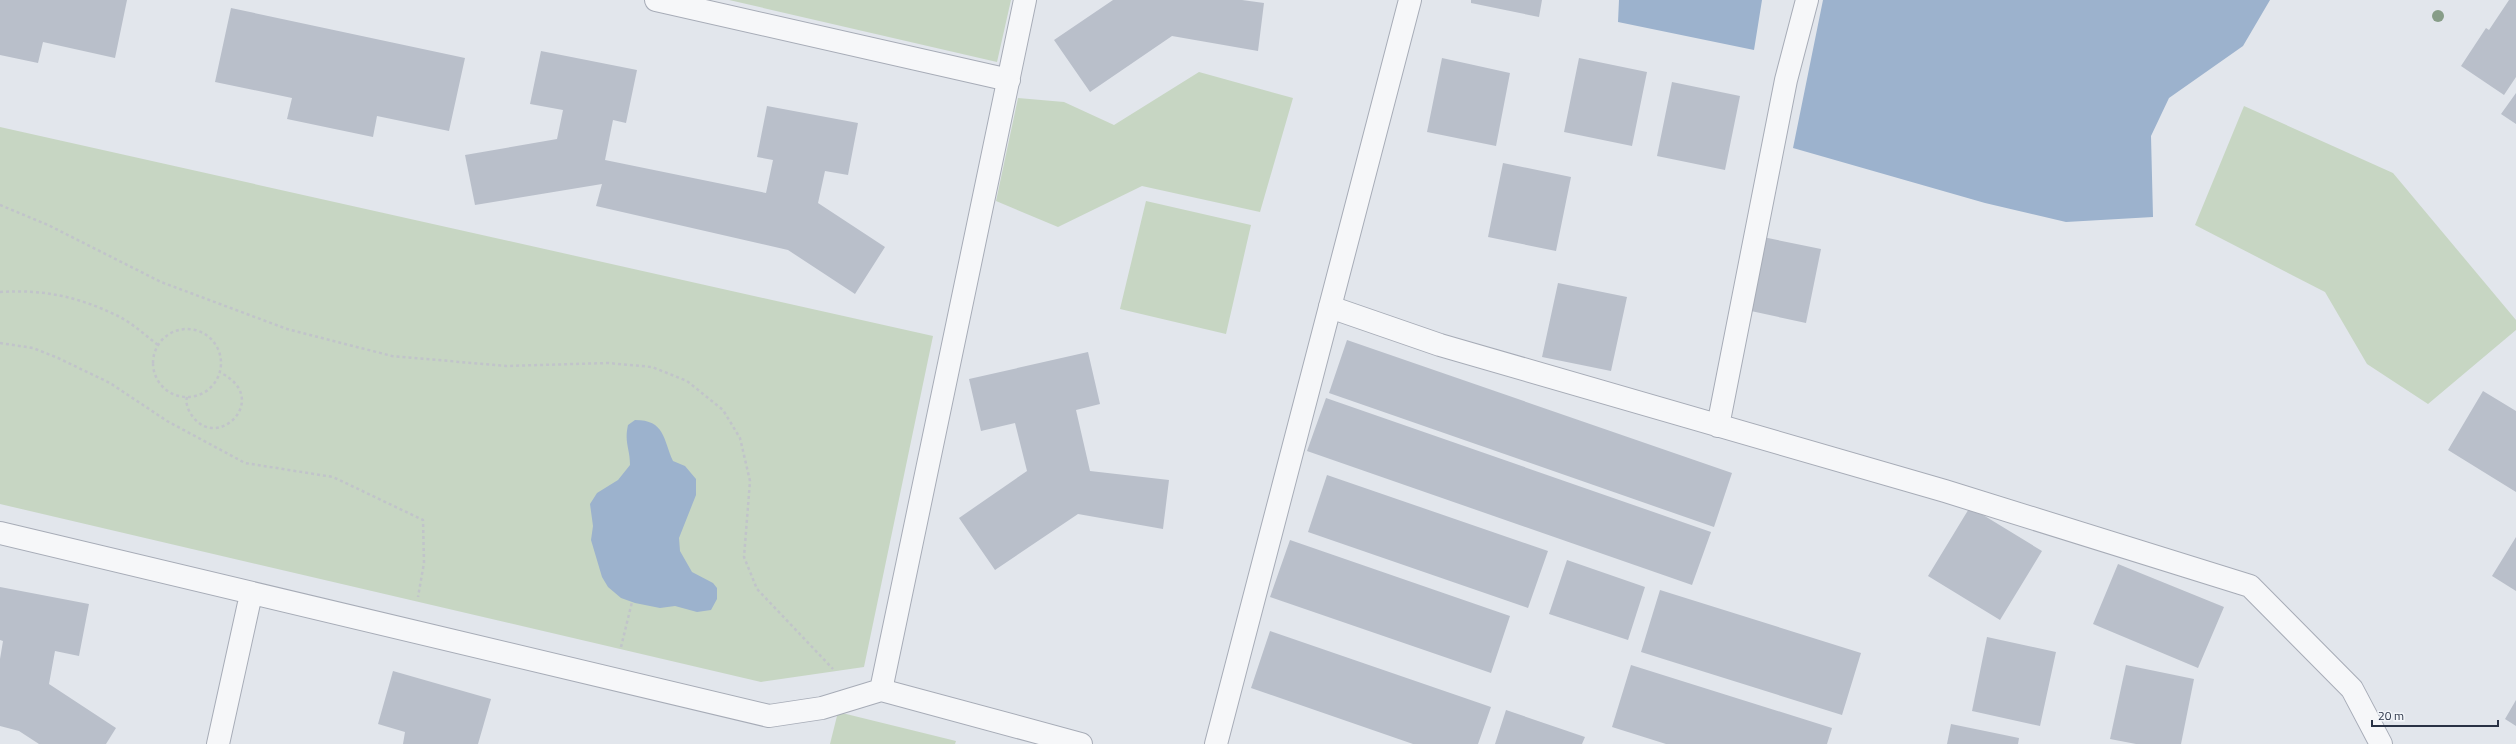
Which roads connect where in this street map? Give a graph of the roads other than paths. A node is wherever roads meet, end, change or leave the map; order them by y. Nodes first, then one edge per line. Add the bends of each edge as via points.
1 (656, 0) edge
2 (1025, 0) edge
3 (1410, 0) edge
4 (1807, 0) edge
5 (1009, 80) junction
6 (1330, 307) junction
7 (1718, 426) junction
8 (0, 533) edge
9 (251, 594) junction
10 (881, 690) junction
11 (218, 744) edge
12 (1080, 744) edge
13 (1216, 744) edge
14 (2381, 744) edge

1 - 5 street
2 - 5 street
3 - 6 street
4 - 7 street via 1786,80
5 - 10 street
6 - 7 street via 1440,345
6 - 13 street
7 - 14 street via 1945,491 2250,586 2352,689
8 - 9 street
9 - 10 street via 769,716 822,708
9 - 11 street
10 - 12 street

